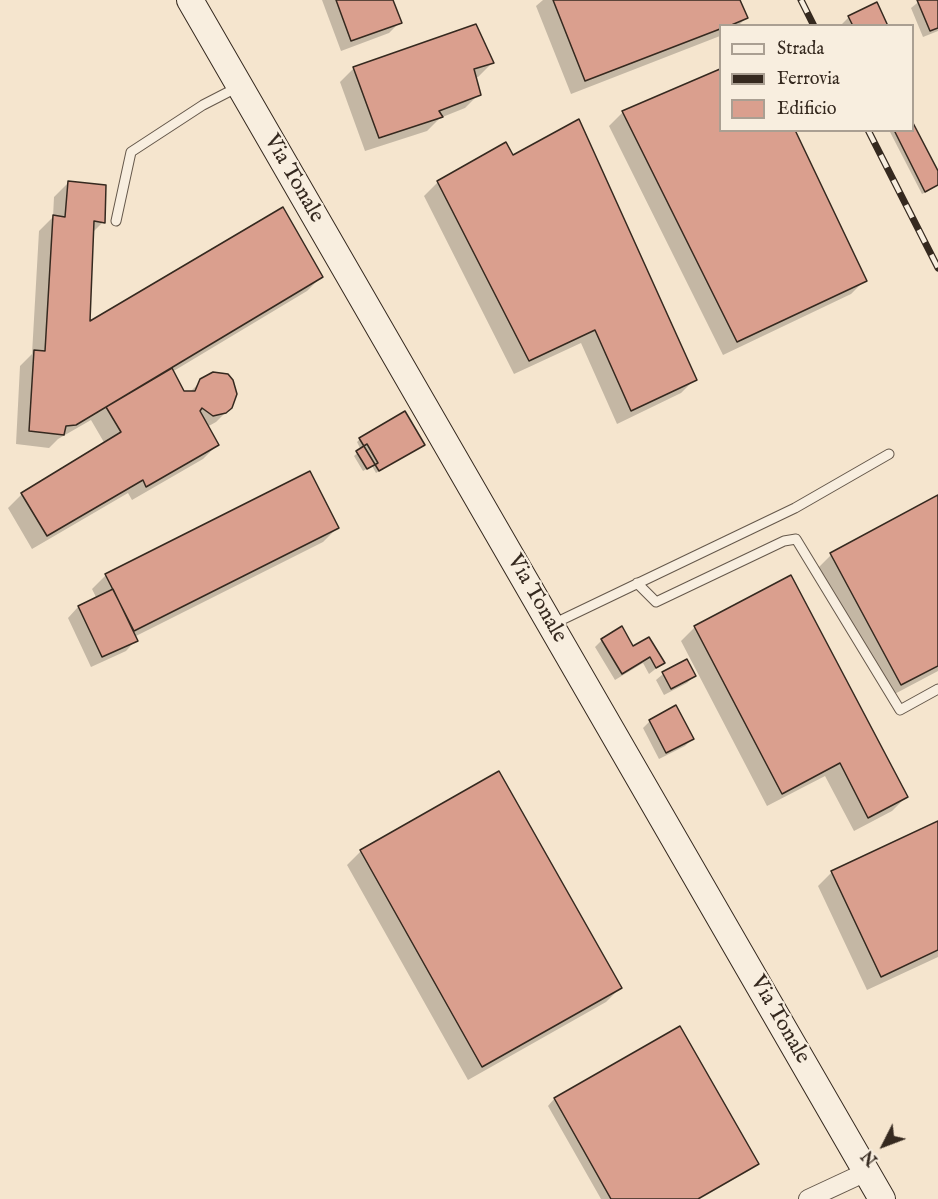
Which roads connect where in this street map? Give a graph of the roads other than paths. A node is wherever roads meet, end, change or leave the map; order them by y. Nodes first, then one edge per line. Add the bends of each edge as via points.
1 (190, 0) edge
2 (240, 86) junction
3 (117, 221) dead end
4 (889, 454) dead end
5 (637, 583) junction
6 (551, 625) junction
7 (938, 689) edge
8 (866, 1172) junction
9 (808, 1199) edge
10 (882, 1199) edge

1 - 2 main road, Via Tonale
2 - 3 lane via 130,152
2 - 6 main road, Via Tonale
4 - 5 lane via 795,508
5 - 6 lane
5 - 7 lane via 656,602 784,541 796,539 900,710
6 - 8 main road, Via Tonale
8 - 9 street
8 - 10 main road, Via Tonale

